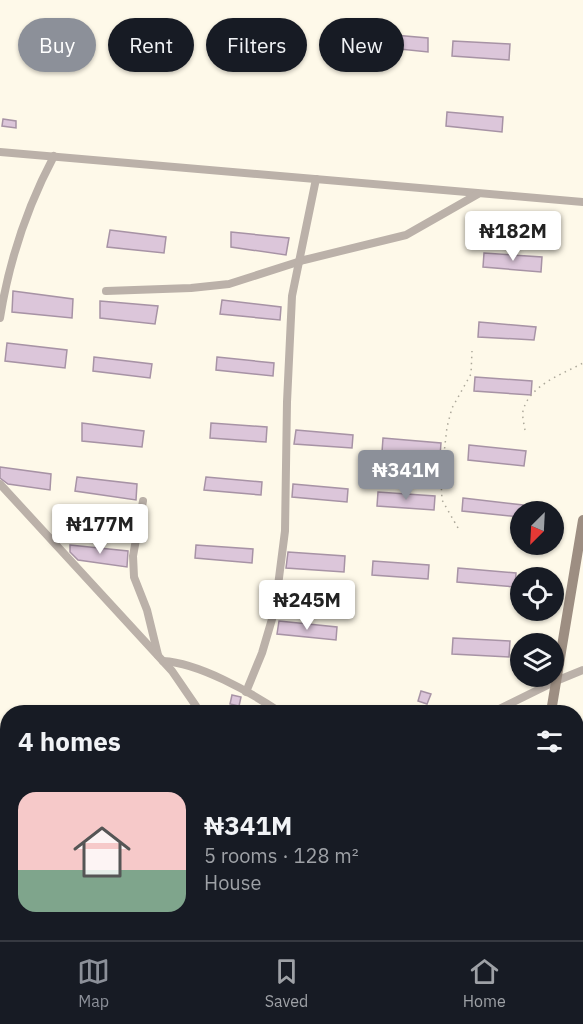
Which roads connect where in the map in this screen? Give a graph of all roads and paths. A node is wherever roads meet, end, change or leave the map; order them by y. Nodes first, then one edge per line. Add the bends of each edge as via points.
1 (0, 152) edge
2 (54, 156) junction
3 (315, 179) junction
4 (479, 193) junction
5 (583, 202) edge
6 (297, 263) junction
7 (106, 291) dead end
8 (0, 318) edge
9 (471, 351) dead end
10 (583, 363) edge
11 (525, 430) dead end
12 (0, 484) edge
13 (143, 501) dead end
14 (583, 520) edge
15 (458, 528) dead end
16 (580, 555) edge
17 (564, 639) edge
18 (161, 659) junction
19 (583, 670) edge
20 (564, 678) edge
21 (544, 687) edge
22 (555, 687) edge
23 (246, 692) junction
24 (195, 705) edge
25 (268, 705) edge
26 (507, 705) edge
27 (552, 705) edge

1 - 2 street
2 - 3 street
2 - 8 street via 22,226
3 - 4 street
3 - 6 street
4 - 5 street
4 - 6 street via 406,235
6 - 7 street via 229,284
6 - 23 street via 289,342 283,542 275,609
9 - 15 path via 471,374 452,408 441,480 442,500
10 - 11 path via 540,387 529,399 523,410
12 - 18 street
13 - 18 street via 133,556 134,578
14 - 16 main road
16 - 17 main road
18 - 23 street via 227,681
18 - 24 street
19 - 20 street
21 - 26 street
22 - 27 main road
23 - 25 street

